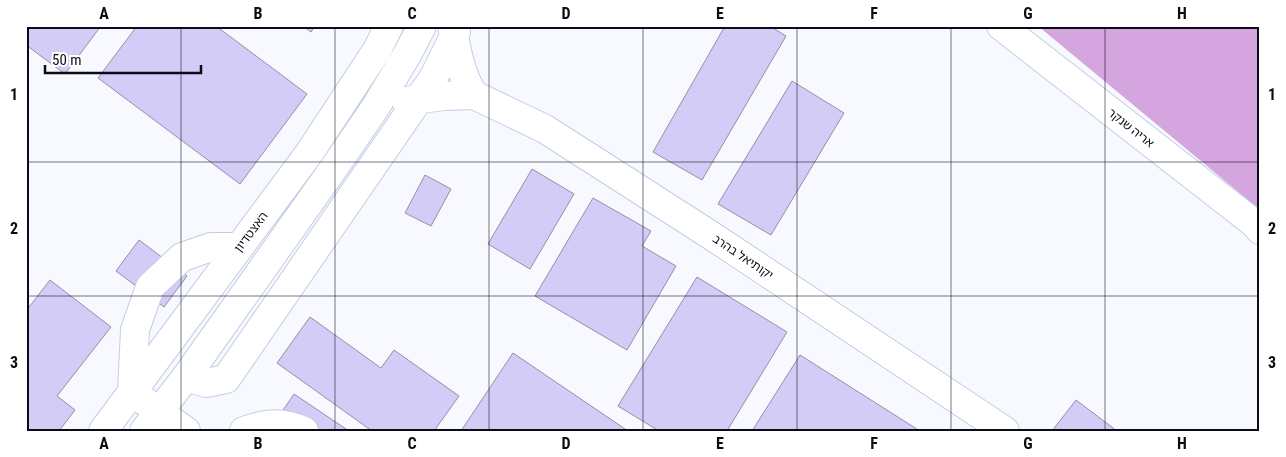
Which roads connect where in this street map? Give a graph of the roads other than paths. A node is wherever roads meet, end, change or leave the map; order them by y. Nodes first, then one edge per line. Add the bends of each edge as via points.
1 (389, 26) edge
2 (422, 26) edge
3 (1001, 26) edge
4 (455, 29) edge
5 (474, 95) junction
6 (418, 100) junction
7 (375, 108) junction
8 (1260, 230) edge
9 (239, 247) junction
10 (186, 377) junction
11 (132, 392) junction
12 (151, 421) edge
13 (184, 430) edge
14 (103, 431) edge
15 (244, 431) edge
16 (304, 431) edge
17 (1005, 431) edge

1 - 9 street, האצטדיון via 377,50 310,152
2 - 7 street
3 - 8 street, אריה שנקר
4 - 5 street via 462,73
4 - 6 street via 434,77
5 - 6 street
5 - 17 street, יקותיאל בהרב via 553,135 712,236
6 - 7 street
6 - 10 street via 226,379 206,383
7 - 10 street
9 - 11 street, האצטדיון
9 - 11 street via 211,247 182,256 150,287 135,330
10 - 12 street
11 - 12 street
11 - 14 street, האצטדיון
12 - 13 street
15 - 16 street via 264,424 292,425

